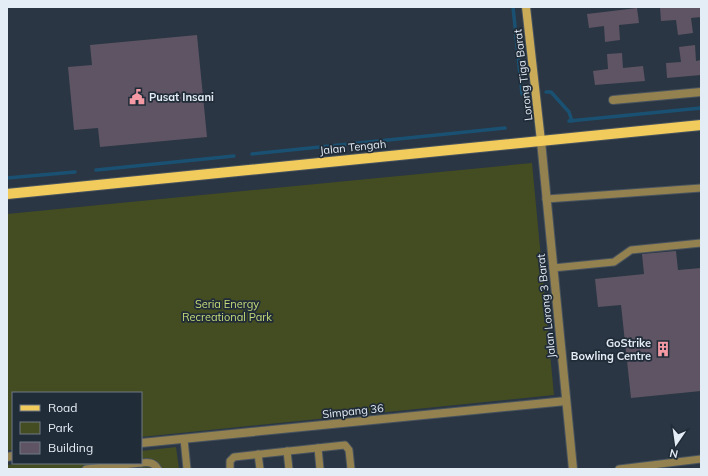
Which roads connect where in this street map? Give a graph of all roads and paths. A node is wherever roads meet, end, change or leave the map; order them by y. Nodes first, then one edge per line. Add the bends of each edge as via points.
1 (526, 7) edge
2 (701, 92) edge
3 (613, 100) dead end
4 (701, 125) edge
5 (541, 141) junction
6 (701, 188) edge
7 (7, 194) edge
8 (546, 199) junction
9 (701, 243) edge
10 (553, 268) junction
11 (566, 401) junction
12 (184, 439) junction
13 (142, 443) edge
14 (318, 448) junction
15 (287, 451) junction
16 (258, 454) junction
17 (701, 459) edge
18 (142, 463) edge
19 (132, 464) edge
20 (86, 469) edge
21 (158, 469) edge
22 (186, 469) edge
23 (230, 469) edge
24 (260, 469) edge
25 (289, 469) edge
26 (320, 469) edge
27 (351, 469) edge
28 (573, 469) edge
29 (619, 469) edge

1 - 5 main road, Lorong Tiga Barat
2 - 3 street
4 - 5 main road, Jalan Tengah
5 - 7 main road, Jalan Tengah
5 - 8 street, Jalan Lorong 3 Barat
6 - 8 lane
8 - 10 street, Jalan Lorong 3 Barat
9 - 10 lane via 631,250 614,262
10 - 11 street, Jalan Lorong 3 Barat
11 - 12 street, Simpang 36
11 - 28 street, Jalan Lorong 3 Barat
12 - 13 street, Simpang 36
12 - 22 lane
14 - 15 lane
14 - 26 lane
14 - 27 lane via 348,446
15 - 16 lane
15 - 25 lane
16 - 23 lane via 234,457 230,460
16 - 24 lane
17 - 29 lane
18 - 21 lane via 149,462
19 - 20 lane

